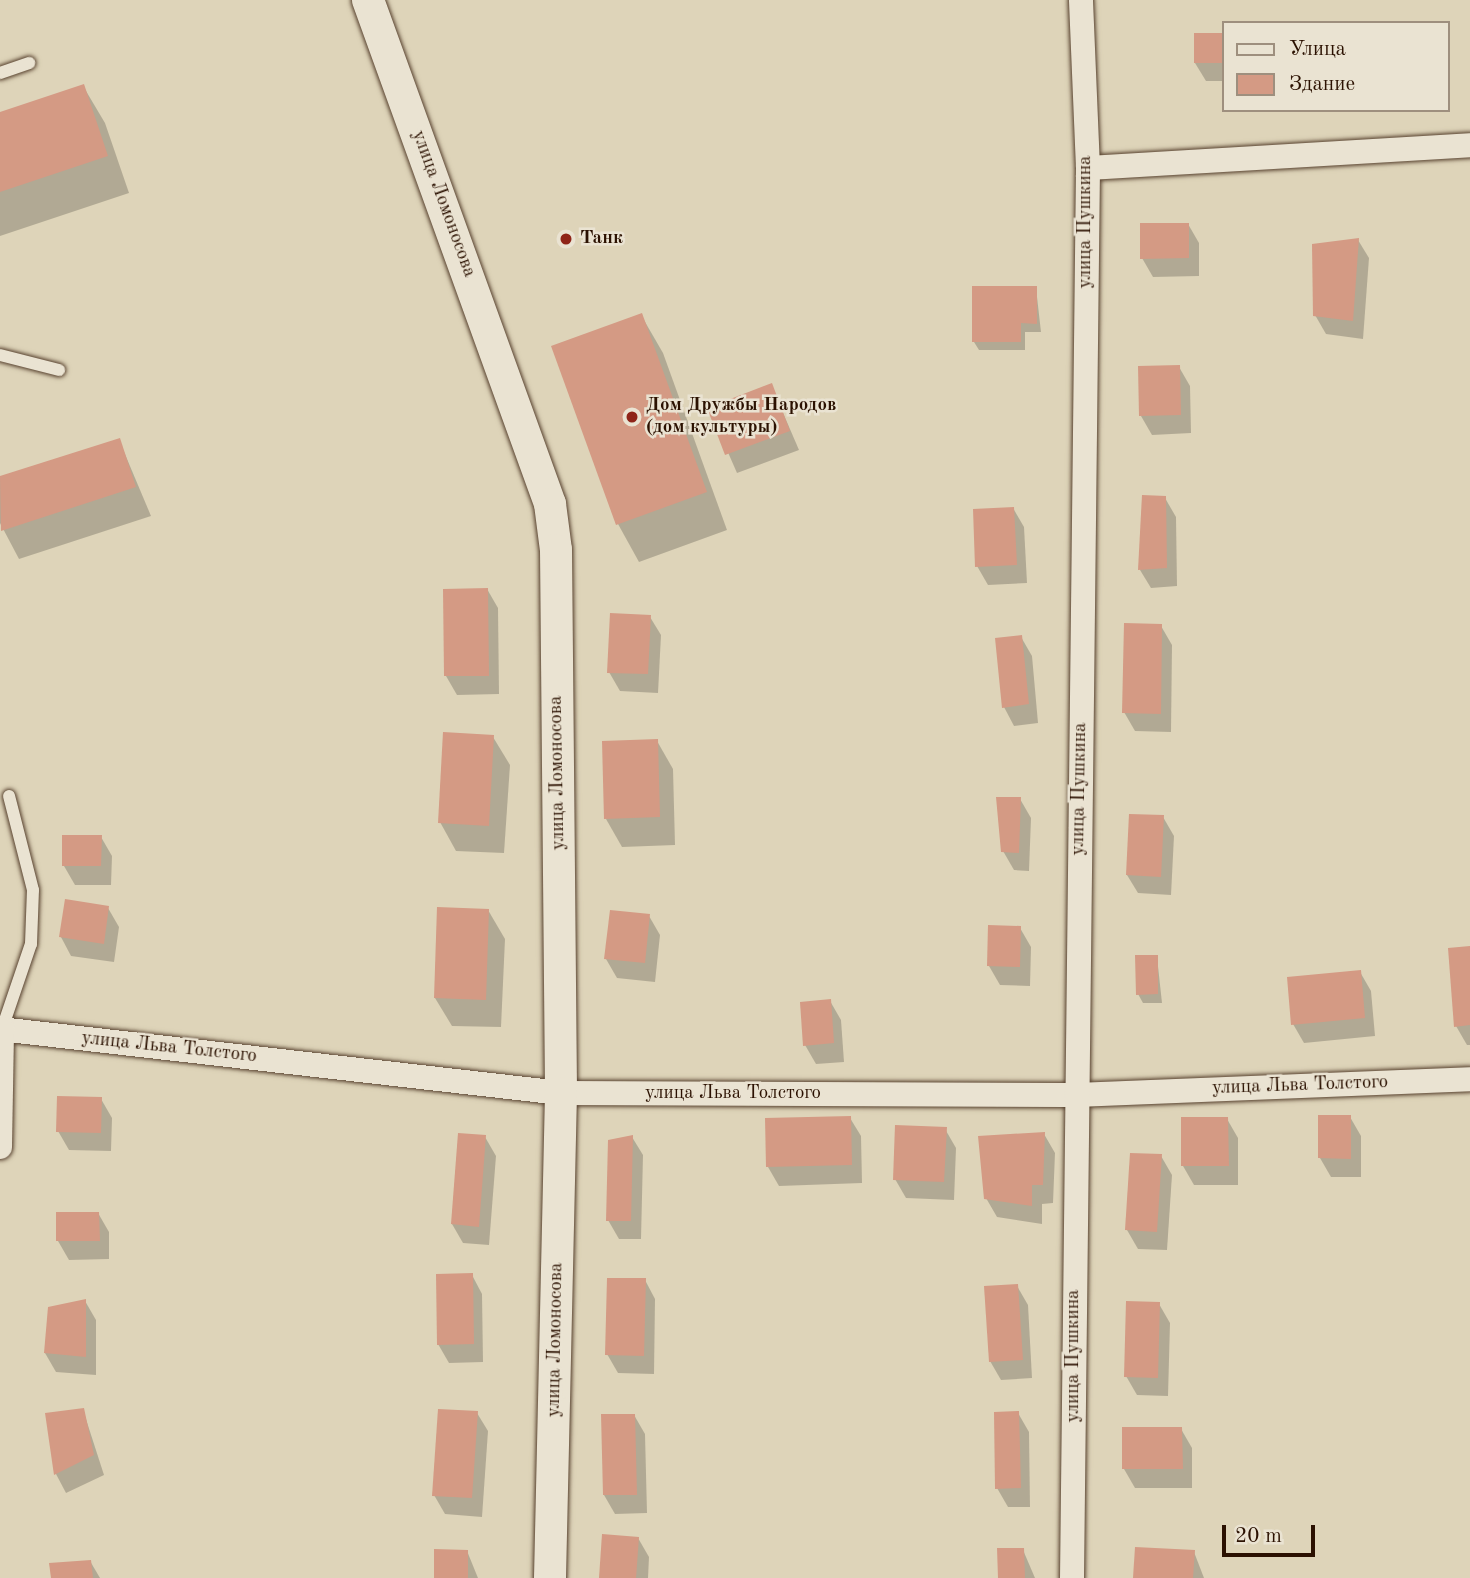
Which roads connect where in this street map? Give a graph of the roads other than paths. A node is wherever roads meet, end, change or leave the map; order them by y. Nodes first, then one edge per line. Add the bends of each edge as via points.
1 (368, 0) edge
2 (1081, 0) edge
3 (29, 63) dead end
4 (0, 73) edge
5 (1470, 145) edge
6 (1088, 168) junction
7 (0, 355) edge
8 (59, 370) dead end
9 (9, 796) dead end
10 (1, 1030) edge
11 (1470, 1079) edge
12 (561, 1093) junction
13 (1076, 1095) junction
14 (0, 1147) edge
15 (550, 1578) edge
16 (1072, 1578) edge

1 - 12 street, улица Ломоносова via 550,504 556,550
2 - 6 street, улица Пушкина
3 - 4 lane
5 - 6 street
6 - 13 street, улица Пушкина
7 - 8 lane
9 - 10 lane via 33,890 31,944
10 - 12 street, улица Льва Толстого
10 - 14 street
11 - 13 street, улица Льва Толстого
12 - 13 street, улица Льва Толстого
12 - 15 street, улица Ломоносова
13 - 16 street, улица Пушкина

